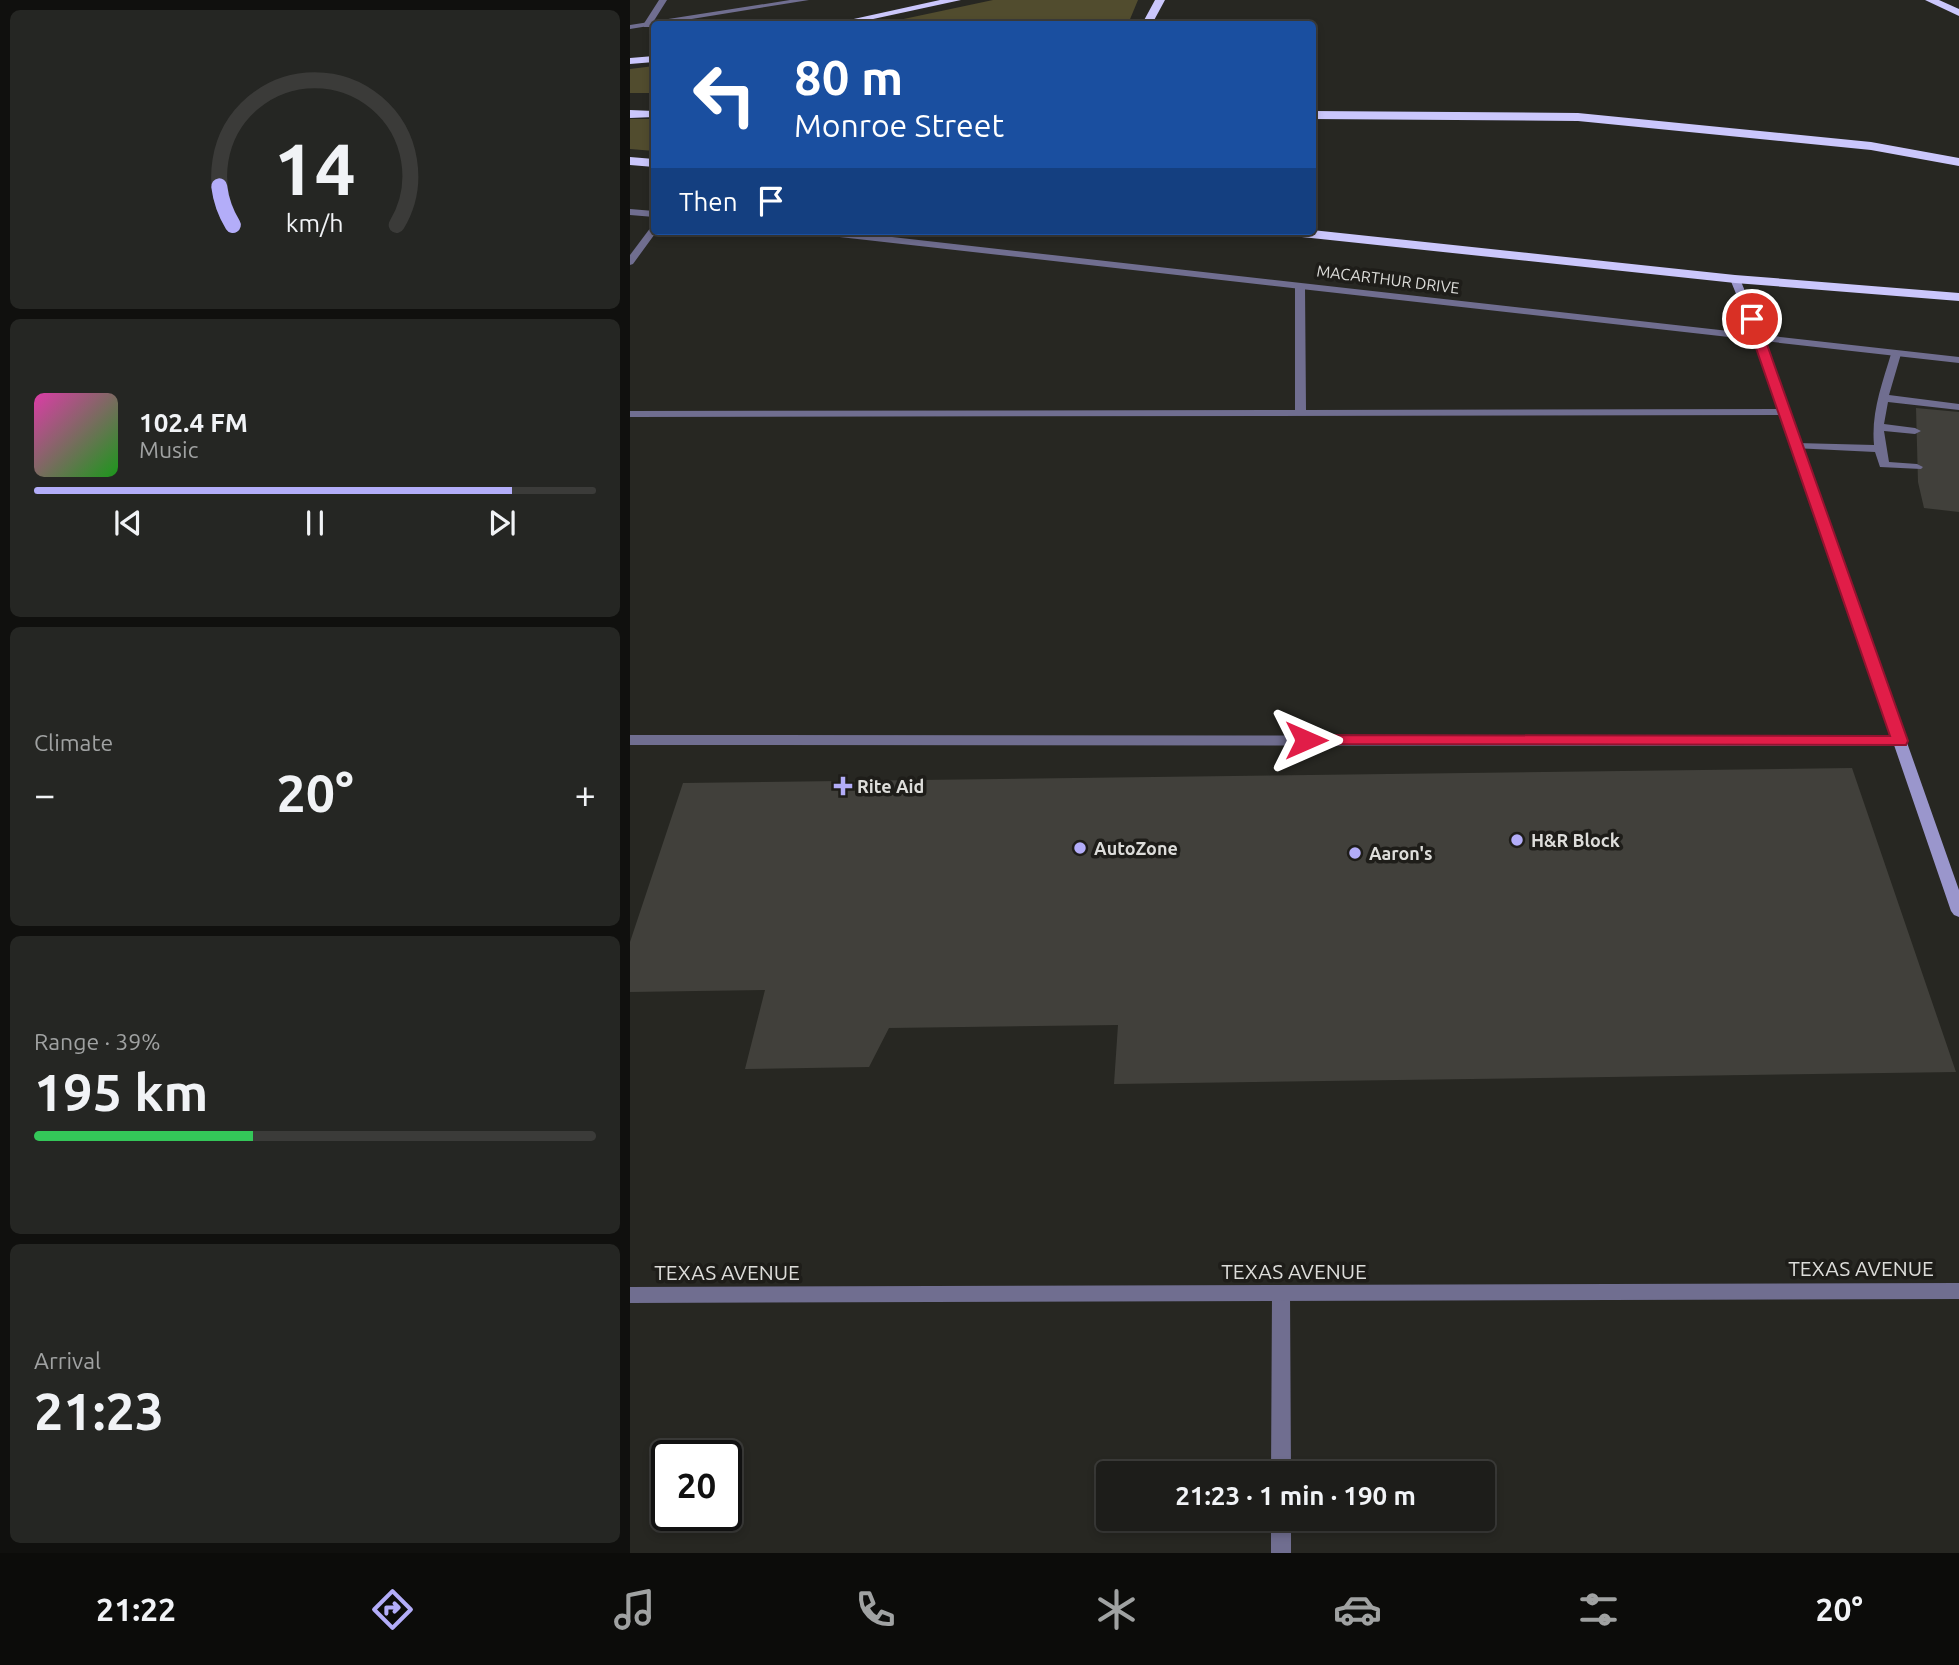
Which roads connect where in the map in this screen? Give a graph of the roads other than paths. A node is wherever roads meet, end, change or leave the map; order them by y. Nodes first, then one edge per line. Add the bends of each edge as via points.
1 (663, 0) edge
2 (805, 0) edge
3 (956, 0) edge
4 (1160, 0) edge
5 (1930, 0) edge
6 (1959, 13) edge
7 (672, 21) edge
8 (851, 21) edge
9 (1148, 21) edge
10 (651, 24) edge
11 (647, 25) junction
12 (630, 27) edge
13 (651, 58) edge
14 (630, 61) edge
15 (630, 114) edge
16 (651, 114) edge
17 (1316, 115) edge
18 (630, 161) edge
19 (1959, 162) edge
20 (651, 163) edge
21 (630, 212) edge
22 (651, 214) edge
23 (651, 233) edge
24 (1316, 234) edge
25 (848, 235) edge
26 (630, 262) edge
27 (1735, 279) junction
28 (1300, 287) junction
29 (1959, 297) edge
30 (1760, 340) junction
31 (1896, 354) junction
32 (1959, 360) edge
33 (1883, 398) junction
34 (1959, 407) edge
35 (1786, 412) junction
36 (1301, 413) junction
37 (630, 414) edge
38 (1878, 427) junction
39 (1915, 431) dead end
40 (1797, 446) junction
41 (1880, 449) junction
42 (1917, 467) dead end
43 (630, 740) edge
44 (1900, 741) junction
45 (1959, 911) edge
46 (1959, 1291) edge
47 (1281, 1294) junction
48 (630, 1295) edge
49 (1281, 1461) edge
50 (1281, 1531) edge
51 (1281, 1553) edge

1 - 11 street
2 - 7 street
3 - 8 highway
4 - 9 highway
5 - 6 highway
10 - 11 street
11 - 12 street
13 - 14 highway
15 - 16 highway
17 - 19 highway via 1578,117 1871,146
18 - 20 highway
21 - 22 street
23 - 26 street
24 - 27 highway, MACARTHUR DRIVE
25 - 28 street, MACARTHUR DRIVE
27 - 29 highway, MACARTHUR DRIVE
27 - 30 main road
28 - 30 street, MACARTHUR DRIVE
28 - 36 street
30 - 31 street, MACARTHUR DRIVE
30 - 35 main road
31 - 32 street, MACARTHUR DRIVE
31 - 33 street
33 - 34 street
33 - 38 street
35 - 36 street
35 - 40 main road
36 - 37 street
38 - 39 street
38 - 41 street
40 - 41 street
40 - 44 main road
41 - 42 street via 1884,465
43 - 44 street
44 - 45 main road
46 - 47 street, TEXAS AVENUE
47 - 48 street, TEXAS AVENUE
47 - 49 street
50 - 51 street

